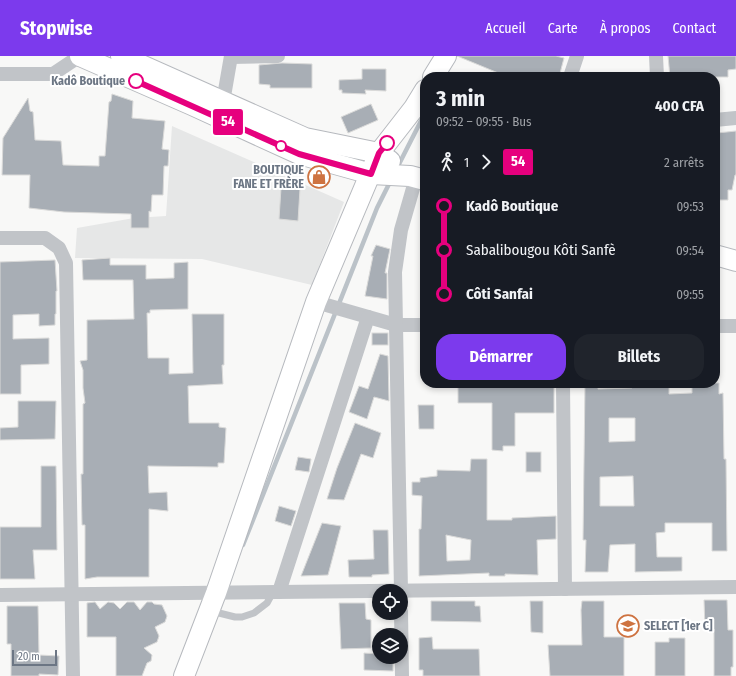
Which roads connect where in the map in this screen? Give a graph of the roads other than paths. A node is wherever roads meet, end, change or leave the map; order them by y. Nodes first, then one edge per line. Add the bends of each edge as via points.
1 (80, 56) edge
2 (121, 56) edge
3 (278, 56) edge
4 (446, 56) edge
5 (577, 56) edge
6 (656, 56) edge
7 (231, 57) edge
8 (436, 72) edge
9 (572, 72) edge
10 (657, 72) edge
11 (0, 74) edge
12 (420, 98) edge
13 (223, 102) junction
14 (736, 118) edge
15 (720, 120) edge
16 (379, 153) junction
17 (371, 174) junction
18 (417, 178) edge
19 (0, 238) edge
20 (720, 256) edge
21 (736, 261) edge
22 (316, 302) junction
23 (368, 317) junction
24 (396, 325) junction
25 (420, 325) edge
26 (720, 326) edge
27 (736, 326) edge
28 (563, 388) edge
29 (401, 584) edge
30 (736, 587) edge
31 (565, 589) junction
32 (372, 591) edge
33 (408, 591) edge
34 (276, 592) junction
35 (73, 594) junction
36 (0, 595) edge
37 (213, 602) junction
38 (401, 620) edge
39 (73, 676) edge
40 (184, 676) edge
41 (402, 676) edge

1 - 11 street via 54,74
1 - 17 main road via 299,154
2 - 13 main road
3 - 7 street
4 - 8 main road
5 - 9 street
6 - 10 street
7 - 13 street
12 - 16 main road
13 - 16 main road via 305,138
14 - 15 street
16 - 17 main road
16 - 18 main road
17 - 18 main road
17 - 22 main road
18 - 24 street via 401,230 395,272
19 - 35 street via 45,238 58,248 66,263
20 - 21 main road
22 - 23 street
22 - 37 main road
23 - 24 street
23 - 34 street
24 - 25 street
24 - 29 street
26 - 27 street
28 - 31 street
30 - 31 street
31 - 33 street
32 - 34 street
34 - 37 street
34 - 37 lane via 254,613 242,617 235,617
35 - 36 street
35 - 37 street
35 - 39 street
37 - 40 main road
38 - 41 street

